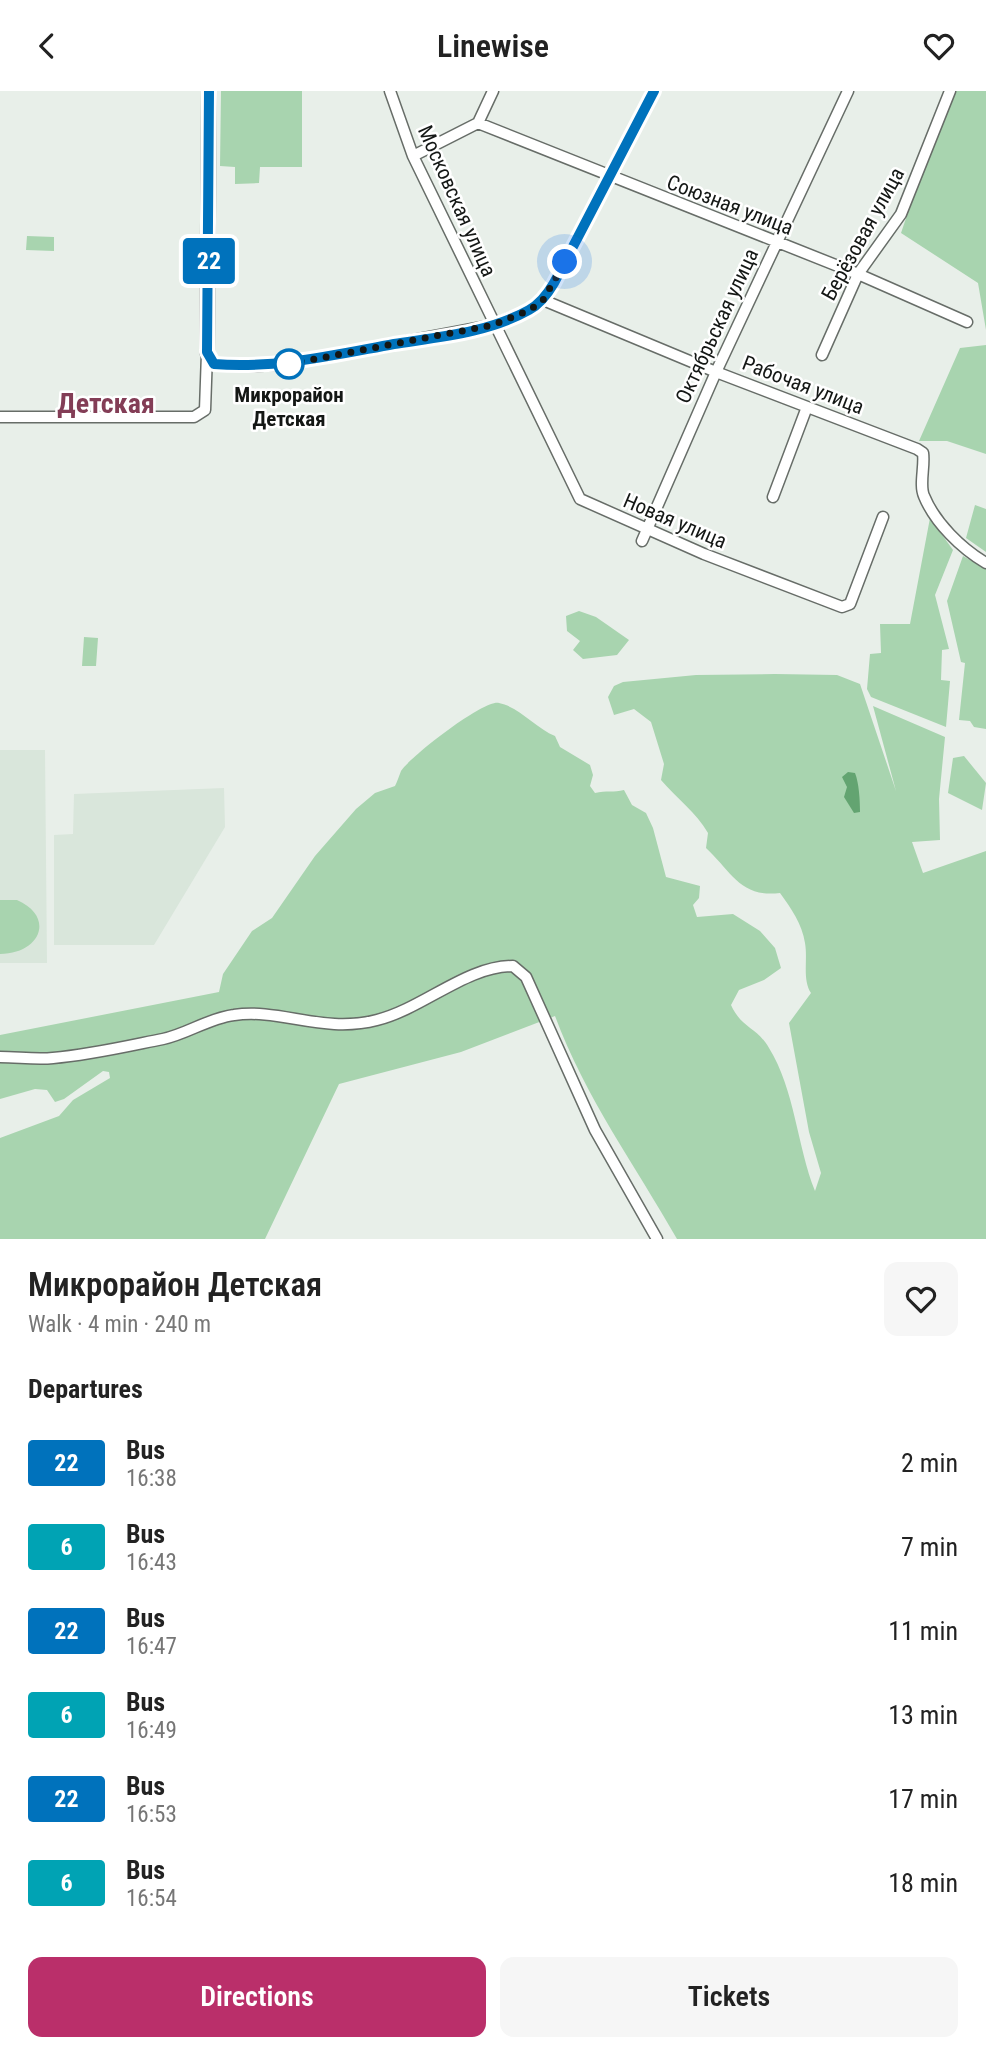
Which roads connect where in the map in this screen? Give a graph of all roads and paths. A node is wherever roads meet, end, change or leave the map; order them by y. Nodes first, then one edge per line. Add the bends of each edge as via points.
1 (209, 91) edge
2 (390, 91) edge
3 (492, 91) edge
4 (654, 91) edge
5 (848, 91) edge
6 (950, 91) edge
7 (478, 123) junction
8 (413, 156) junction
9 (608, 178) junction
10 (777, 244) junction
11 (858, 274) junction
12 (543, 300) junction
13 (967, 322) dead end
14 (493, 325) junction
15 (207, 352) junction
16 (822, 355) dead end
17 (716, 372) junction
18 (807, 407) junction
19 (0, 417) edge
20 (773, 497) dead end
21 (883, 517) dead end
22 (645, 536) junction
23 (986, 563) edge
24 (0, 1057) edge
25 (657, 1239) edge

1 - 15 street
2 - 8 street, Московская улица
3 - 7 street
4 - 9 street
5 - 10 street, Октябрьская улица
6 - 11 street, Берёзовая улица via 901,214
7 - 8 street
7 - 9 street, Союзная улица
8 - 14 street, Московская улица
9 - 10 street, Союзная улица
9 - 12 street
10 - 11 street, Союзная улица
10 - 17 street, Октябрьская улица
11 - 13 street, Союзная улица
11 - 16 street, Берёзовая улица
12 - 14 street
12 - 17 street, Рабочая улица
14 - 15 street via 271,366 214,364
14 - 22 street, Новая улица via 575,493
15 - 19 street via 205,410 194,417
17 - 18 street, Рабочая улица
17 - 22 street, Октябрьская улица
18 - 20 street
18 - 23 street, Рабочая улица via 923,453 923,495 961,548
21 - 22 street, Новая улица via 850,604 842,607
24 - 25 street via 51,1058 102,1051 165,1039 235,1014 339,1027 364,1023 408,1009 480,971 513,966 526,977 595,1130

